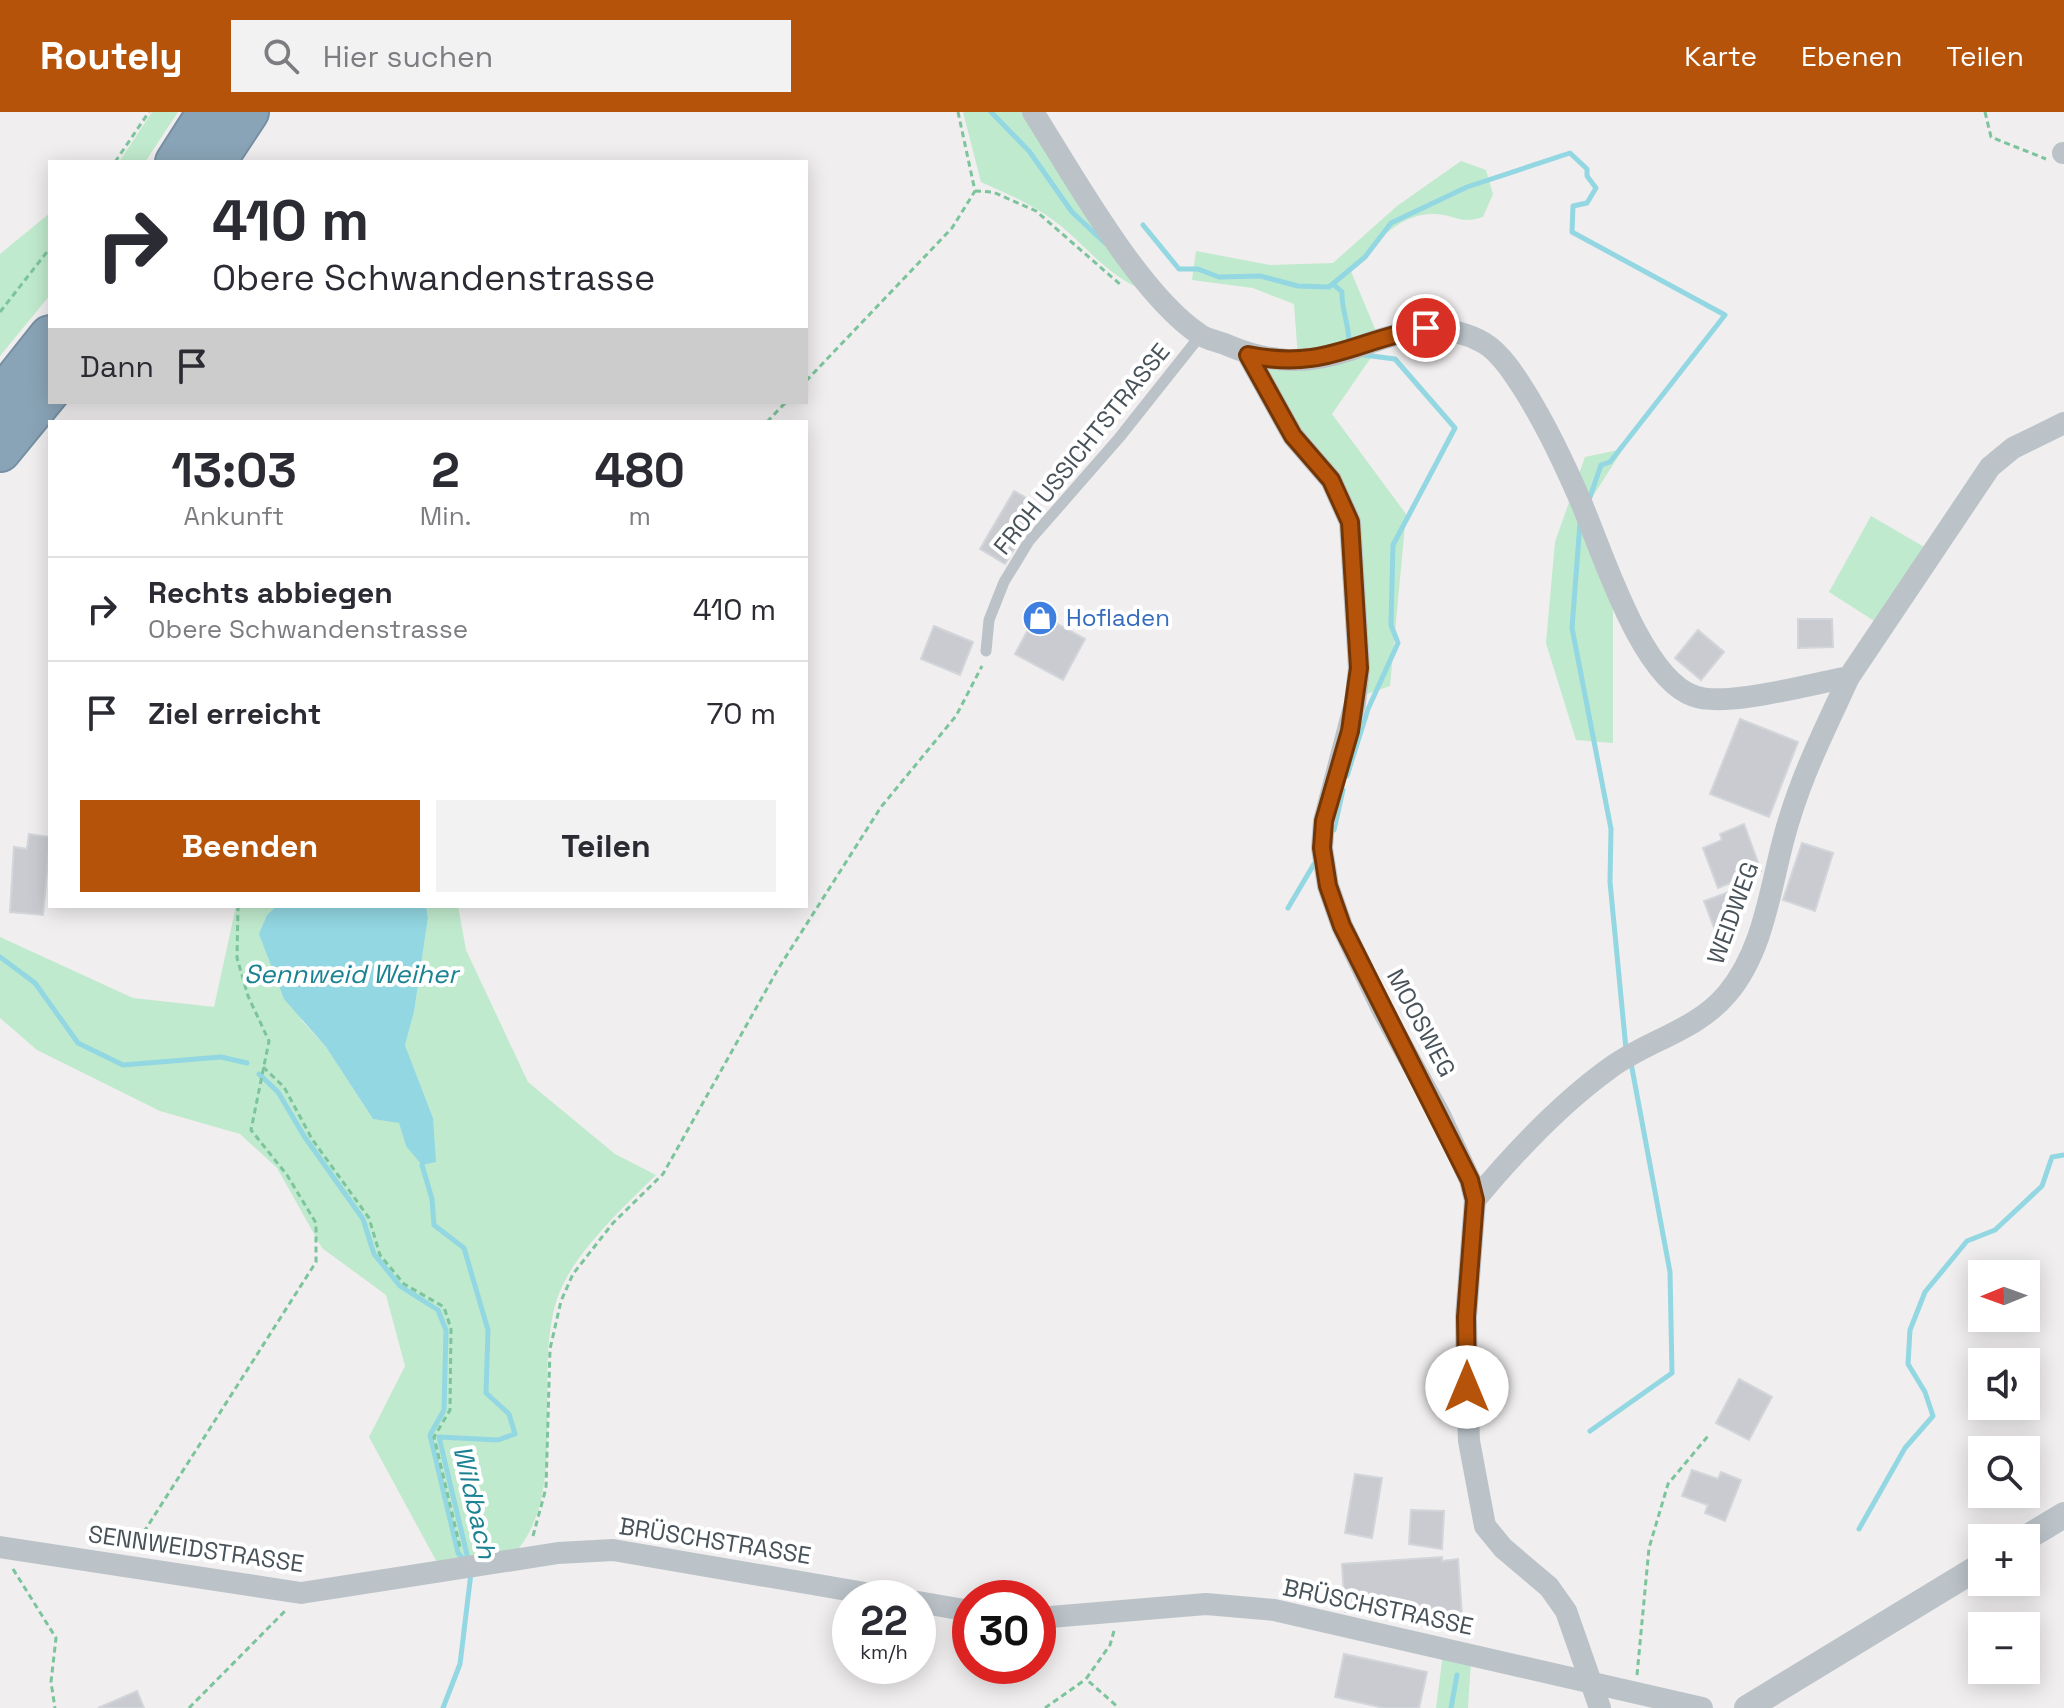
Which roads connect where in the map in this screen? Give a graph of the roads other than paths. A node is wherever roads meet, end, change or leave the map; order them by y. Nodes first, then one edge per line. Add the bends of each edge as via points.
1 (208, 112) edge
2 (248, 112) edge
3 (1033, 112) edge
4 (177, 160) edge
5 (216, 160) edge
6 (1200, 336) junction
7 (48, 339) edge
8 (1248, 355) junction
9 (48, 392) edge
10 (0, 399) edge
11 (2064, 423) edge
12 (0, 451) edge
13 (986, 651) road end
14 (1849, 677) junction
15 (1475, 1200) junction
16 (2064, 1515) edge
17 (2040, 1530) edge
18 (4, 1554) edge
19 (527, 1558) joint
20 (1968, 1574) edge
21 (832, 1587) edge
22 (1056, 1616) edge
23 (1593, 1681) junction
24 (1600, 1708) edge
25 (1702, 1708) edge
26 (1747, 1708) edge

1 - 4 highway
2 - 5 highway
3 - 6 street via 1158,299
6 - 8 street
6 - 13 lane, FROH USSICHTSTRASSE via 1029,541 989,620
7 - 10 highway
8 - 14 street via 1310,361 1426,328 1485,343 1533,404 1581,501 1619,596 1670,682 1695,697 1716,699
8 - 15 street, MOOSWEG via 1293,436 1331,480 1350,522 1359,668 1350,731 1324,821 1328,886 1383,1011 1461,1158
9 - 12 highway
11 - 14 street, WEIDWEG via 2013,448 1990,467
14 - 15 street, WEIDWEG via 1802,779 1764,914 1730,991 1695,1023 1610,1068 1557,1113
15 - 23 street, MOOSWEG via 1466,1317 1467,1400 1485,1526 1557,1599
16 - 17 street
18 - 19 street, SENNWEIDSTRASSE via 301,1593 467,1563
19 - 21 street, BRÜSCHSTRASSE via 587,1550 641,1552
20 - 26 street
22 - 23 street, BRÜSCHSTRASSE via 1206,1604 1274,1610
23 - 24 street, MOOSWEG
23 - 25 street, BRÜSCHSTRASSE

